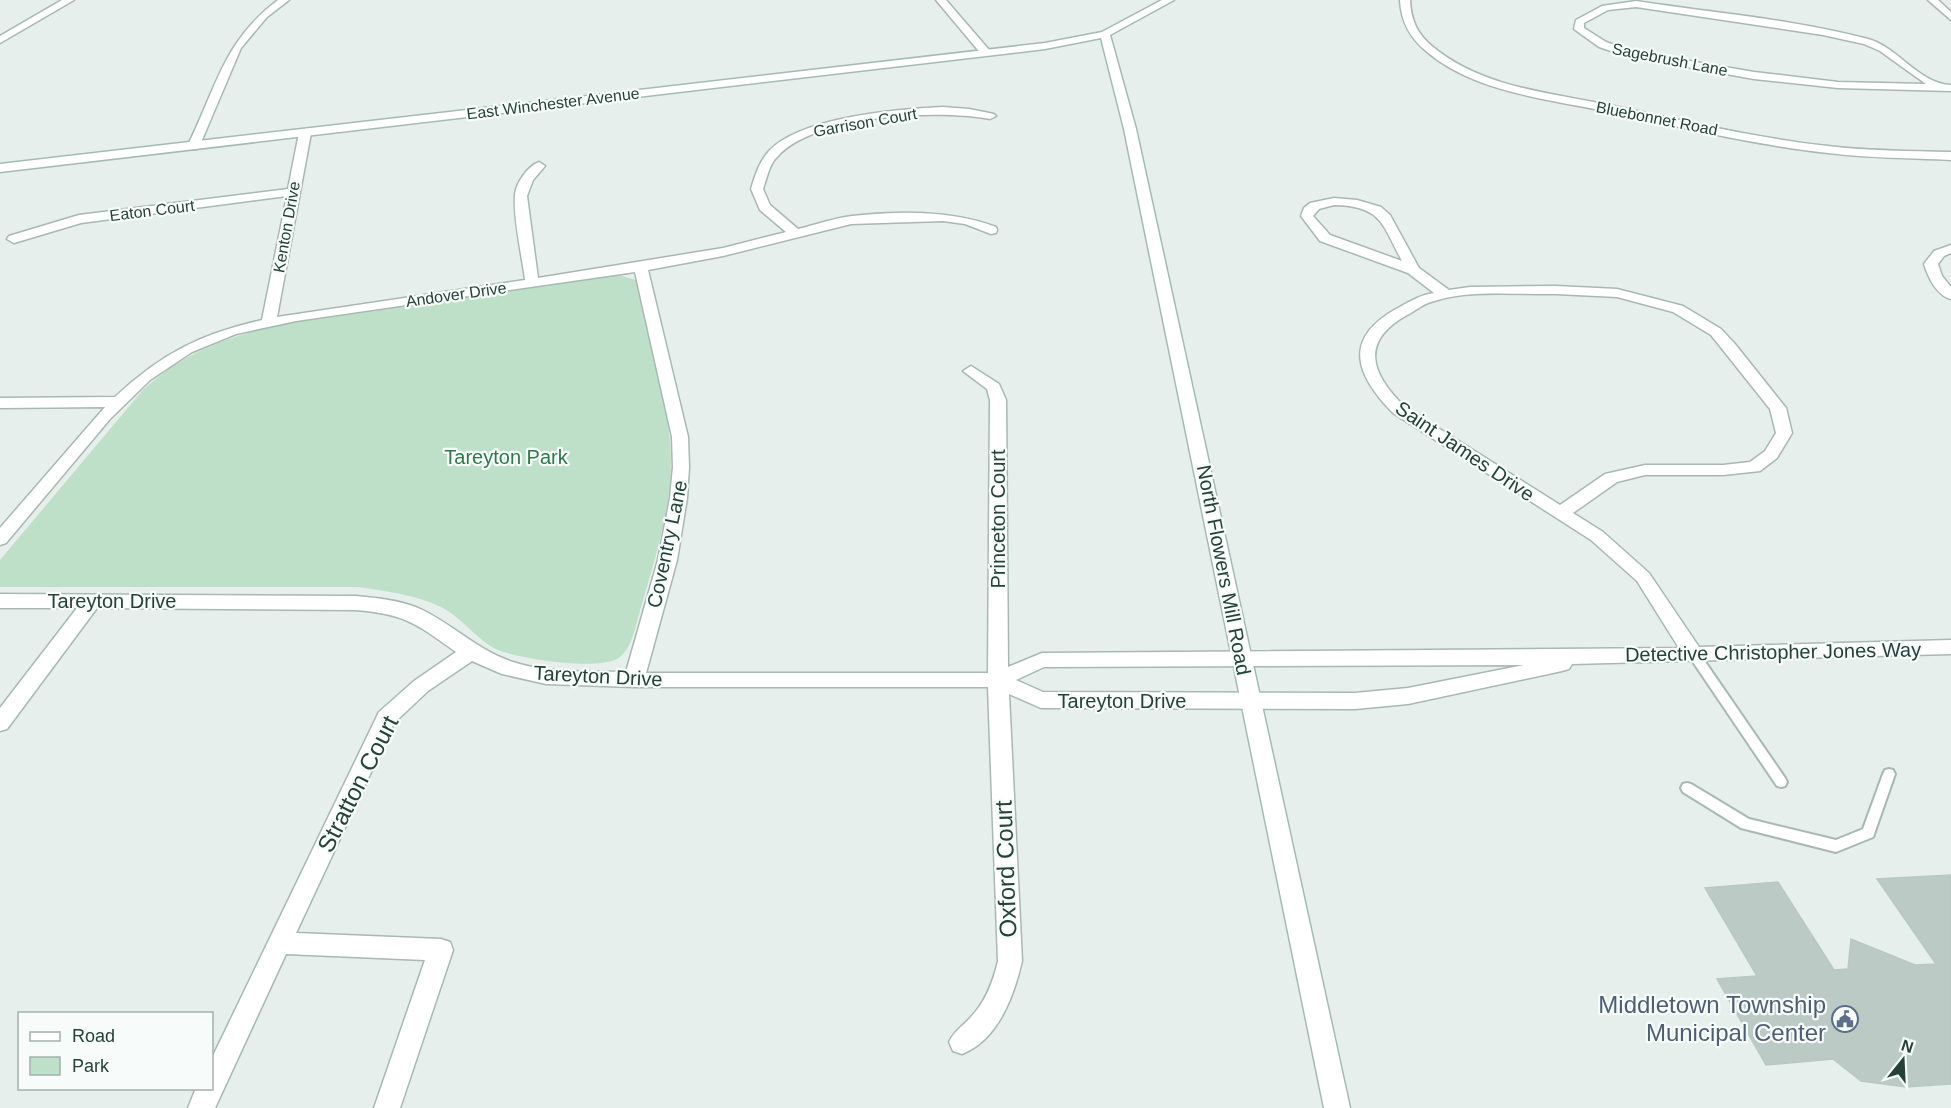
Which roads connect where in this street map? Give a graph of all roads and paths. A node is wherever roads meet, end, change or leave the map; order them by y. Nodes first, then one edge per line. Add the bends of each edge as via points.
1 (69, 0) edge
2 (284, 0) edge
3 (941, 0) edge
4 (1169, 0) edge
5 (1405, 0) edge
6 (1933, 0) edge
7 (1951, 17) edge
8 (28, 23) junction
9 (9, 24) dead end
10 (1105, 34) junction
11 (0, 40) edge
12 (986, 53) junction
13 (1938, 87) junction
14 (1951, 88) edge
15 (990, 116) dead end
16 (305, 133) junction
17 (193, 147) junction
18 (1951, 156) edge
19 (539, 166) dead end
20 (0, 168) edge
21 (292, 192) junction
22 (991, 230) dead end
23 (794, 233) junction
24 (14, 239) dead end
25 (1951, 249) edge
26 (641, 267) junction
27 (1413, 270) junction
28 (532, 282) junction
29 (1446, 295) junction
30 (1951, 295) edge
31 (269, 321) junction
32 (971, 371) dead end
33 (118, 402) junction
34 (0, 403) edge
35 (1560, 513) junction
36 (0, 539) edge
37 (0, 601) edge
38 (92, 601) junction
39 (1951, 648) edge
40 (470, 652) junction
41 (1693, 653) junction
42 (1241, 657) junction
43 (1596, 657) junction
44 (634, 680) junction
45 (998, 680) junction
46 (1251, 702) junction
47 (0, 723) edge
48 (1889, 774) dead end
49 (1781, 782) dead end
50 (1687, 788) dead end
51 (279, 943) junction
52 (962, 1042) dead end
53 (213, 1083) edge
54 (210, 1090) edge
55 (201, 1108) edge
56 (387, 1108) edge
57 (1337, 1108) edge

1 - 8 street
2 - 17 street via 238,43
3 - 12 street
4 - 10 street, East Winchester Avenue
5 - 18 street, Bluebonnet Road via 1408,24 1427,46 1494,82 1793,145
6 - 7 street
8 - 9 street
8 - 11 street
10 - 12 street, East Winchester Avenue
10 - 42 street, North Flowers Mill Road via 1130,129
12 - 16 street, East Winchester Avenue
13 - 13 street, Sagebrush Lane via 1796,82 1641,55 1590,39 1579,29 1579,21 1597,9 1636,4 1823,32 1884,49
13 - 14 street, Sagebrush Lane
15 - 23 street, Garrison Court via 959,109 914,112 834,124 791,140 765,165 757,189 764,207
16 - 17 street, East Winchester Avenue
16 - 21 street, Kenton Drive
17 - 20 street, East Winchester Avenue
19 - 28 street via 528,177 521,196
21 - 24 street, Eaton Court via 79,219
21 - 31 street, Kenton Drive
22 - 23 street, Andover Drive via 968,221 926,217 851,220
23 - 26 street, Andover Drive via 723,252
25 - 30 street via 1943,250 1931,264 1935,277
26 - 28 street, Andover Drive
26 - 44 street, Coventry Lane via 680,437 682,463 681,492
27 - 27 street via 1325,238 1307,216 1308,210 1318,203 1358,202 1377,209
27 - 29 street
28 - 31 street, Andover Drive
29 - 35 street, Saint James Drive via 1427,298 1391,318 1369,341 1367,361 1380,390 1399,410
29 - 35 street, Saint James Drive via 1470,291 1617,292 1678,309 1716,332 1778,408 1784,433 1771,454 1754,466 1645,470 1611,478
31 - 33 street, Andover Drive via 187,349 158,366
32 - 45 street, Princeton Court via 994,387 998,400
33 - 34 street
33 - 36 street, Andover Drive
35 - 41 street, Saint James Drive via 1597,536 1643,577
37 - 38 street, Tareyton Drive
38 - 40 street, Tareyton Drive via 388,606 425,620
38 - 47 street
39 - 41 street, Detective Christopher Jones Way
40 - 44 street, Tareyton Drive via 509,669 546,677
40 - 51 street, Stratton Court via 421,686 386,718
41 - 43 street, Detective Christopher Jones Way
41 - 49 lane
42 - 43 street, Detective Christopher Jones Way
42 - 45 street, Tareyton Drive via 1042,660
42 - 46 street, North Flowers Mill Road
43 - 46 street, Detective Christopher Jones Way via 1408,696
44 - 45 street, Tareyton Drive
45 - 46 street, Tareyton Drive via 1041,700
45 - 52 street, Oxford Court via 1010,961 1005,986 989,1016
46 - 57 street, North Flowers Mill Road
48 - 50 lane via 1868,833 1836,846 1746,824
51 - 53 street, Stratton Court
51 - 56 street via 441,950
54 - 55 street, Stratton Court

